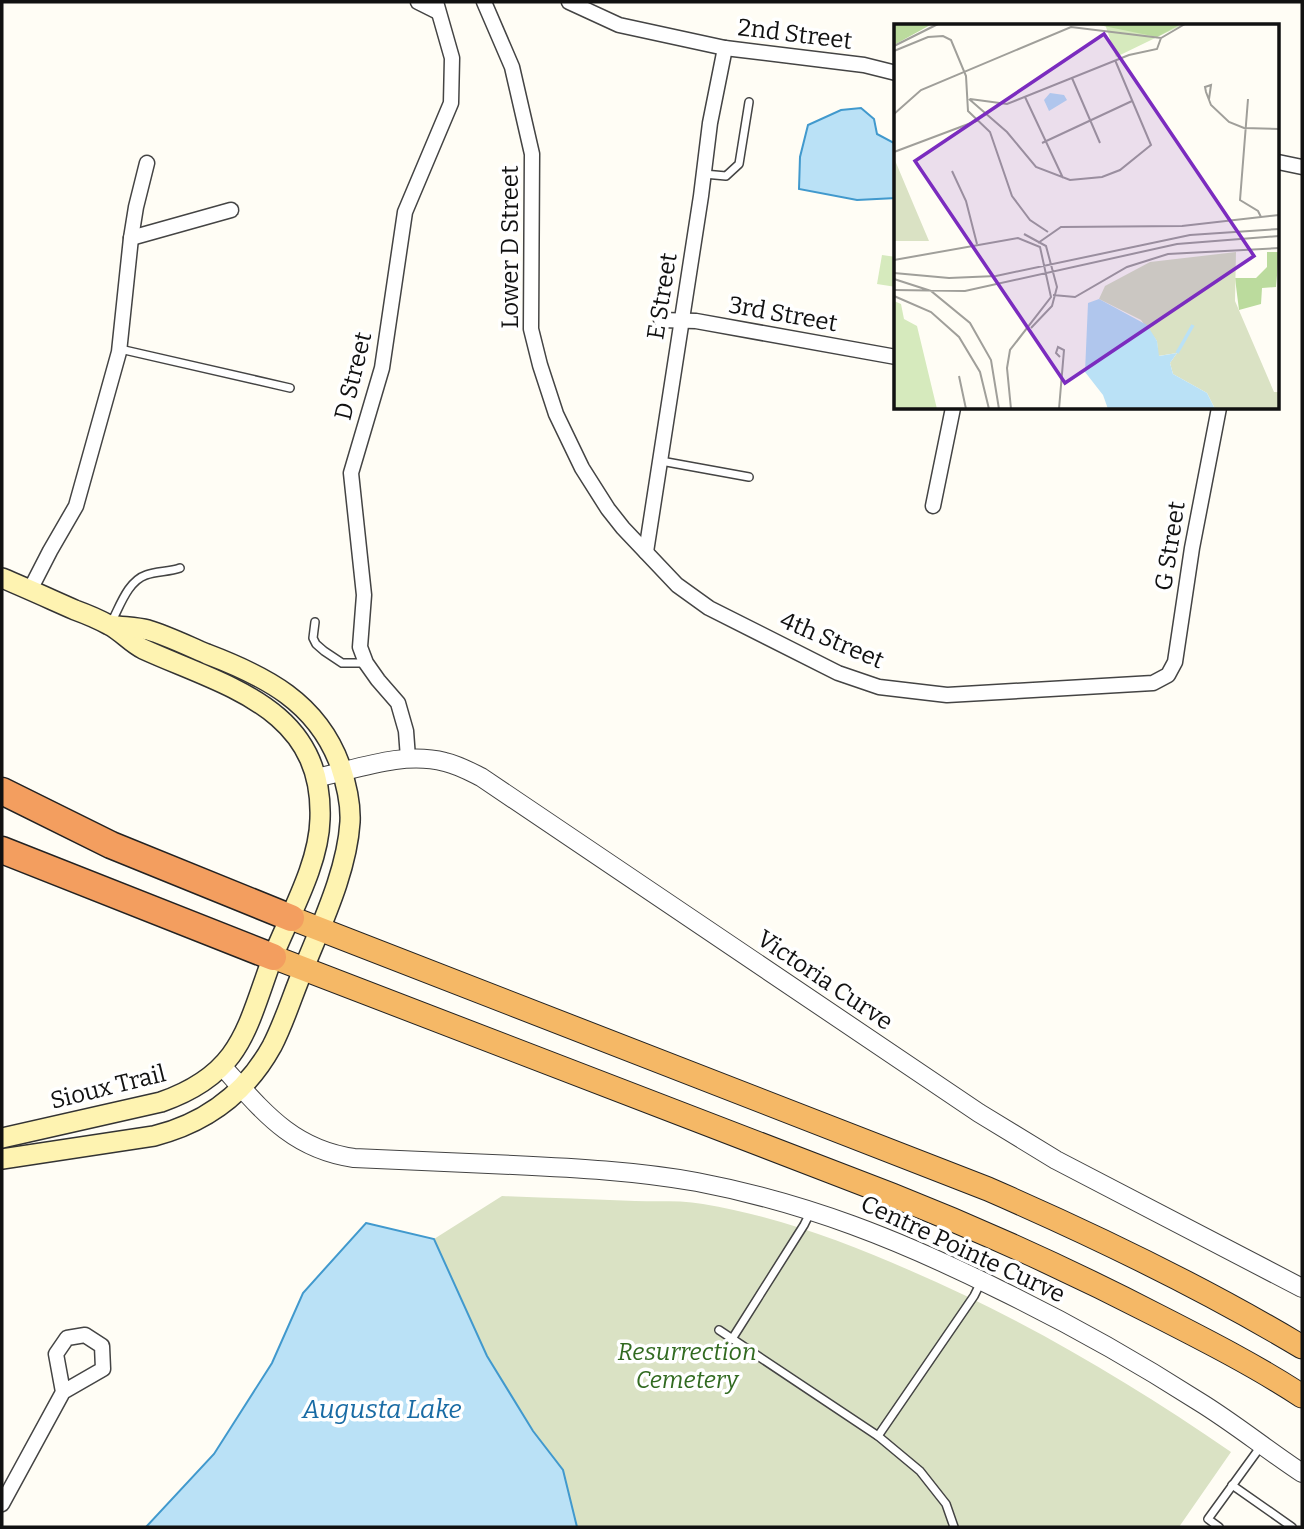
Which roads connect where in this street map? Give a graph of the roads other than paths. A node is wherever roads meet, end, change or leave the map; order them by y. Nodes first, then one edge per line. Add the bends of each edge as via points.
1 (418, 2) edge
2 (484, 2) edge
3 (569, 2) edge
4 (437, 7) edge
5 (725, 48) junction
6 (894, 72) edge
7 (749, 102) dead end
8 (1280, 162) edge
9 (147, 163) dead end
10 (1302, 167) edge
11 (704, 174) junction
12 (232, 210) dead end
13 (131, 238) junction
14 (662, 320) dead end
15 (681, 321) junction
16 (119, 349) junction
17 (894, 357) edge
18 (290, 388) dead end
19 (953, 410) edge
20 (1215, 410) edge
21 (660, 460) junction
22 (749, 477) dead end
23 (933, 506) dead end
24 (646, 552) junction
25 (180, 568) dead end
26 (2, 578) edge
27 (30, 590) junction
28 (315, 622) dead end
29 (110, 625) junction
30 (366, 663) junction
31 (1153, 683) joint
32 (408, 758) junction
33 (342, 773) junction
34 (316, 778) junction
35 (2, 791) edge
36 (2, 850) edge
37 (291, 918) junction
38 (320, 929) junction
39 (273, 957) junction
40 (303, 968) junction
41 (222, 1066) junction
42 (241, 1088) junction
43 (2, 1138) edge
44 (2, 1160) edge
45 (811, 1210) junction
46 (982, 1280) junction
47 (1302, 1288) edge
48 (719, 1330) dead end
49 (732, 1339) junction
50 (1302, 1347) edge
51 (63, 1392) dead end
52 (1302, 1396) edge
53 (878, 1436) junction
54 (1261, 1445) junction
55 (1302, 1474) edge
56 (1232, 1486) junction
57 (2, 1504) edge
58 (954, 1527) edge
59 (1219, 1527) edge
60 (1292, 1527) edge

1 - 4 street
2 - 24 street, Lower D Street via 512,67 532,154 531,329 540,365 556,414 582,468 607,509
3 - 5 street, 2nd Street via 618,25
4 - 30 street, D Street via 452,58 451,103 405,212 382,368 351,473 364,595 360,647
5 - 6 street, 2nd Street
5 - 11 street, E Street
7 - 11 lane via 739,164 726,176
8 - 10 street
9 - 13 street
11 - 15 street, E Street
12 - 13 street
13 - 16 street
14 - 15 street, 3rd Street
15 - 17 street, 3rd Street
15 - 21 street, E Street
16 - 18 lane
16 - 27 street via 76,506
19 - 23 street
20 - 31 street, G Street via 1175,662 1168,675
21 - 22 lane
21 - 24 street, E Street
24 - 31 street, 4th Street via 709,608 838,673 879,687 947,695
25 - 29 lane via 137,580
26 - 27 main road
27 - 29 main road
28 - 30 lane via 316,645 342,663
29 - 33 main road, Sioux Trail via 147,630 245,668 277,687 319,725
29 - 34 main road, Sioux Trail via 139,647 242,692 273,711 302,746
30 - 32 street, D Street via 398,703
32 - 33 street, Victoria Curve
32 - 47 street, Victoria Curve via 445,762 481,777 979,1113 1056,1160
33 - 34 street, Victoria Curve
33 - 38 main road, Sioux Trail via 349,805 347,846
34 - 37 main road, Sioux Trail via 319,833
35 - 37 highway via 111,845
36 - 39 highway
37 - 38 highway
37 - 39 main road, Sioux Trail
38 - 40 main road, Sioux Trail
38 - 50 highway via 988,1189 1149,1264
39 - 40 highway
39 - 41 main road, Sioux Trail via 245,1033
40 - 42 main road, Sioux Trail via 272,1046
40 - 52 highway via 975,1229 1207,1340
41 - 42 street, Centre Pointe Curve
41 - 43 main road, Sioux Trail via 213,1076 161,1102
42 - 44 main road, Sioux Trail via 209,1113 170,1132
42 - 45 street, Centre Pointe Curve via 290,1135 327,1153 640,1174 727,1188
45 - 46 street, Centre Pointe Curve
45 - 49 lane
46 - 53 lane
46 - 54 street, Centre Pointe Curve via 1145,1367
48 - 49 lane
49 - 53 lane
51 - 57 street
53 - 58 lane via 920,1471 946,1504
54 - 55 street, Centre Pointe Curve
54 - 56 lane
56 - 59 lane via 1208,1519
56 - 60 lane

